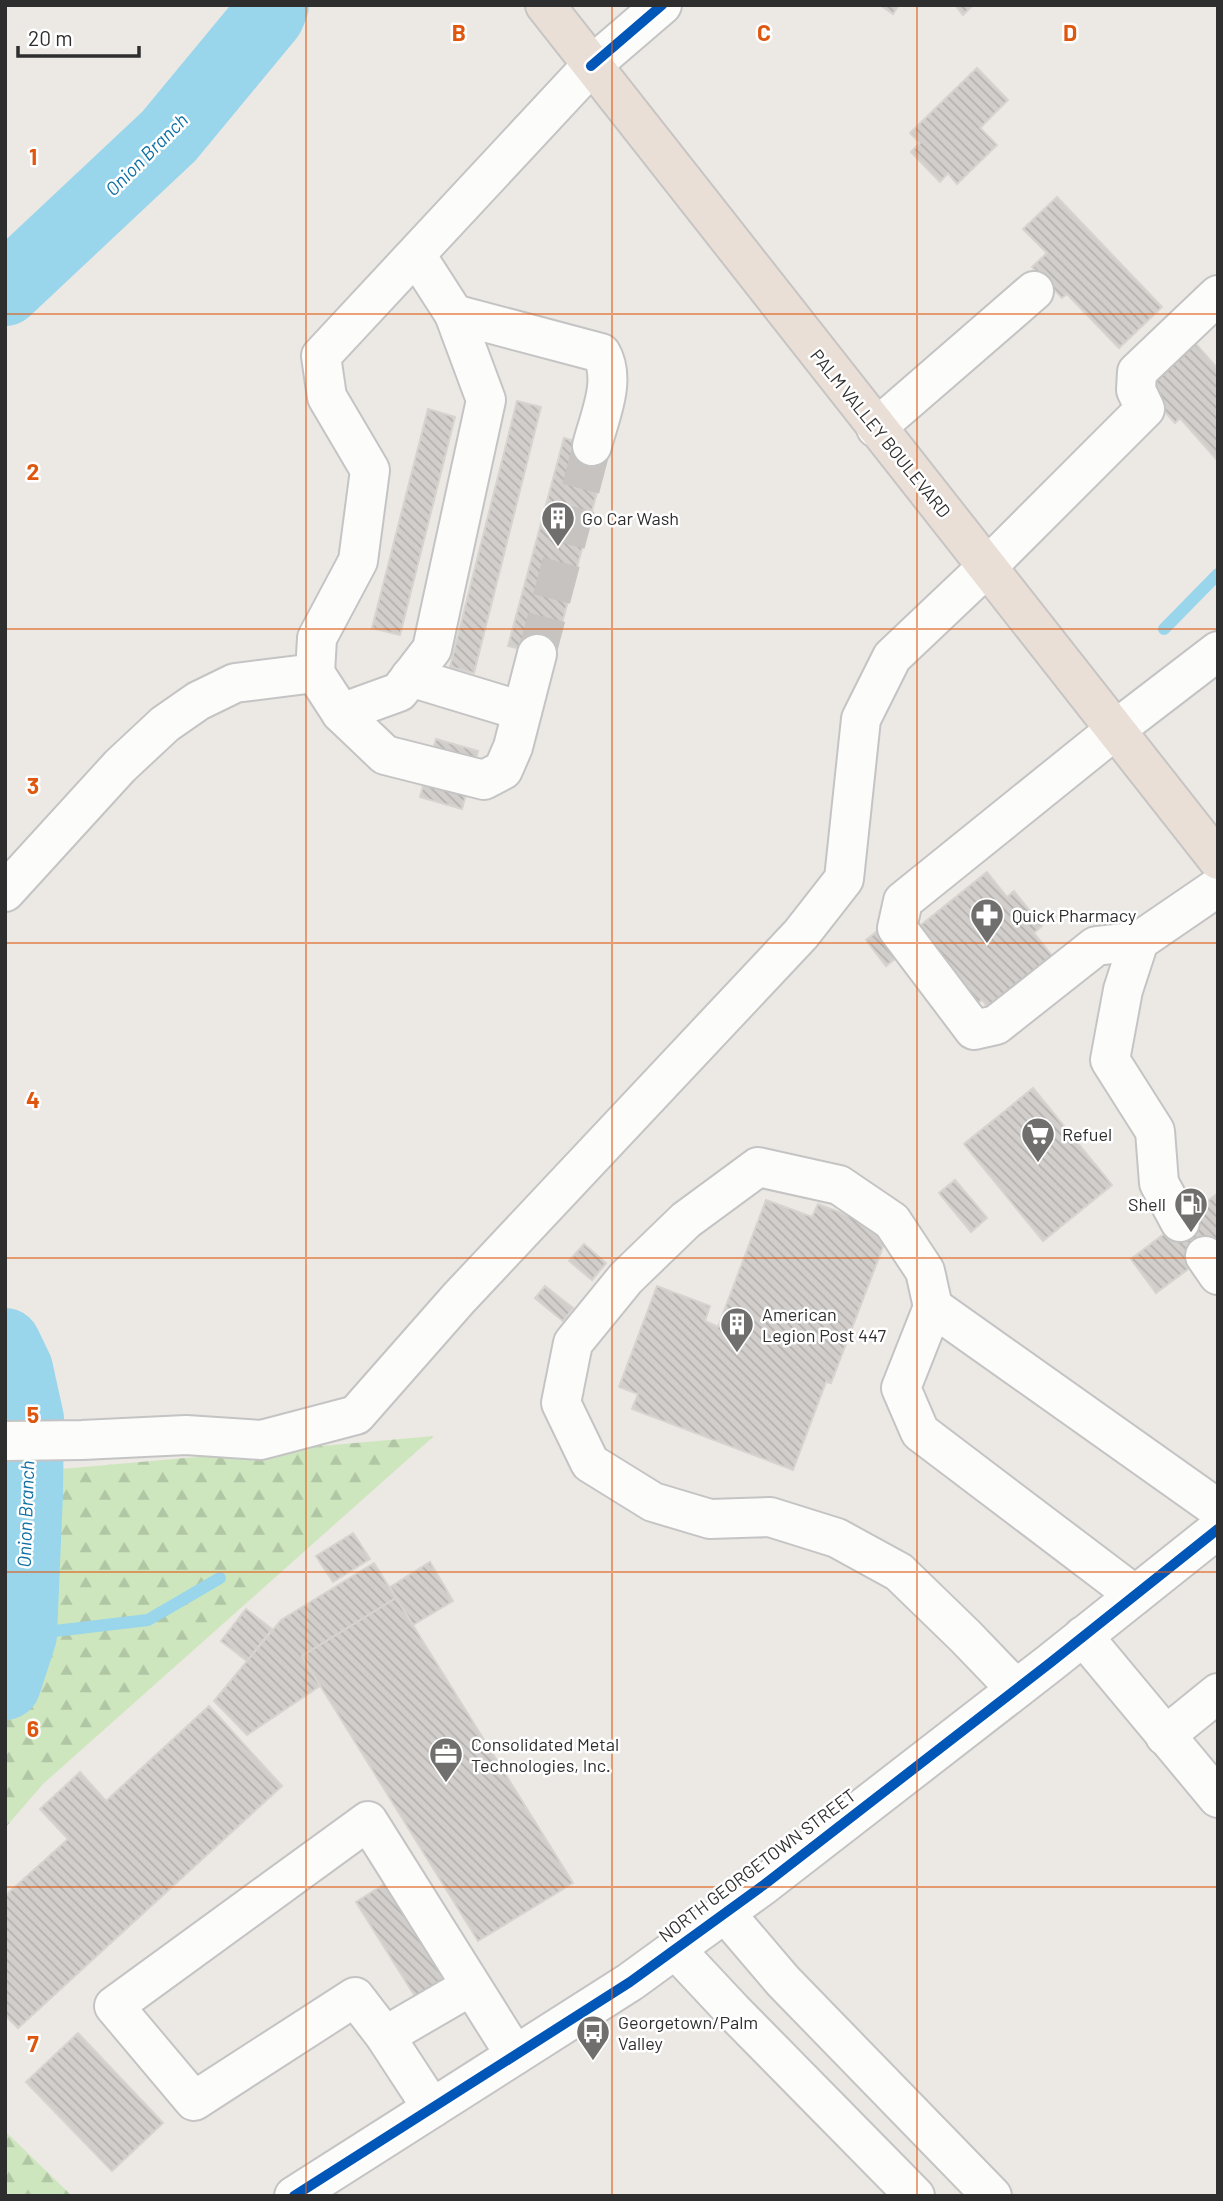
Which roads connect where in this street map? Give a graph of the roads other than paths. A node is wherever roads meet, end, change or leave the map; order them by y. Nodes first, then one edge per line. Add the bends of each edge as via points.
1 (545, 5) edge
2 (662, 5) edge
3 (592, 66) junction
4 (416, 255) junction
5 (1034, 290) dead end
6 (1218, 295) edge
7 (454, 314) junction
8 (876, 428) junction
9 (592, 446) tunnel mouth
10 (988, 566) junction
11 (537, 653) tunnel mouth
12 (1216, 655) edge
13 (315, 673) junction
14 (410, 677) junction
15 (522, 711) junction
16 (341, 713) junction
17 (1115, 730) junction
18 (1218, 860) edge
19 (1218, 887) edge
20 (5, 892) edge
21 (1139, 941) junction
22 (1180, 1222) dead end
23 (933, 1307) junction
24 (5, 1441) edge
25 (1218, 1509) edge
26 (1218, 1529) edge
27 (1135, 1595) junction
28 (1083, 1636) junction
29 (1016, 1689) junction
30 (1218, 1693) edge
31 (1165, 1735) junction
32 (1211, 1777) edge
33 (725, 1913) junction
34 (675, 1949) junction
35 (471, 1986) junction
36 (385, 2036) junction
37 (515, 2055) junction
38 (432, 2108) junction
39 (911, 2113) junction
40 (869, 2150) junction
41 (294, 2196) edge
42 (915, 2196) edge
43 (992, 2196) edge

1 - 3 highway, PALM VALLEY BOULEVARD
2 - 3 street
3 - 4 street
3 - 8 highway, PALM VALLEY BOULEVARD
4 - 7 street
4 - 13 street via 321,356 327,397 370,470 358,562 317,638
5 - 8 street
6 - 10 street via 1136,372 1136,390 1146,409
7 - 9 street via 601,353 607,364 607,384
7 - 14 street via 486,400 432,649
8 - 10 highway, PALM VALLEY BOULEVARD
10 - 17 highway, PALM VALLEY BOULEVARD
10 - 24 street via 892,657 862,719 844,879 801,934 459,1298 356,1415 261,1440 186,1435
11 - 15 street
12 - 17 street
13 - 16 street
13 - 20 street via 235,683 164,724
14 - 15 street
14 - 16 street via 399,692
15 - 16 street via 503,770 484,780 385,755
17 - 18 highway, PALM VALLEY BOULEVARD
17 - 21 street via 903,901 897,928 974,1030 996,1025 1096,946
19 - 21 street
21 - 22 street via 1123,990 1111,1060 1156,1131 1159,1183
23 - 25 street
23 - 27 street via 901,1388 920,1432
23 - 29 street via 925,1271 892,1221 839,1185 758,1167 686,1220 626,1278 573,1343 561,1403 590,1463 653,1502 710,1519 770,1517 836,1538 899,1572
26 - 27 street, NORTH GEORGETOWN STREET
27 - 28 street, NORTH GEORGETOWN STREET
28 - 29 street, NORTH GEORGETOWN STREET
28 - 31 street
29 - 33 street, NORTH GEORGETOWN STREET
30 - 31 street
31 - 32 street
33 - 34 street, NORTH GEORGETOWN STREET
33 - 39 street via 783,1982
34 - 37 street, NORTH GEORGETOWN STREET
34 - 40 street
35 - 36 street
35 - 36 street via 368,1821 114,2006 194,2101 355,1997
35 - 37 street
36 - 38 street
37 - 38 street, NORTH GEORGETOWN STREET
38 - 41 street, NORTH GEORGETOWN STREET
39 - 40 street
39 - 43 street
40 - 42 street

